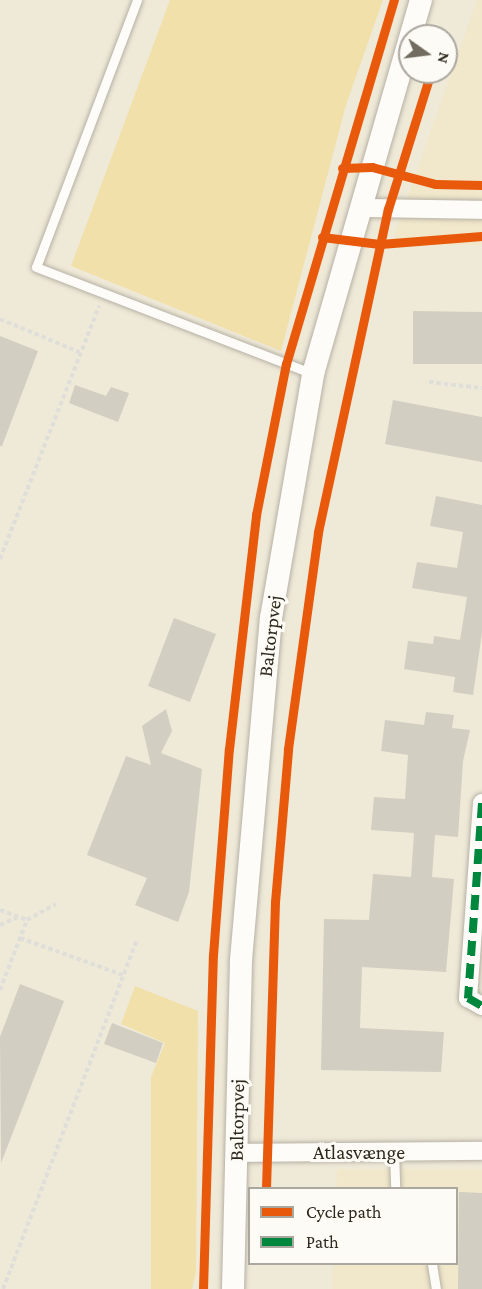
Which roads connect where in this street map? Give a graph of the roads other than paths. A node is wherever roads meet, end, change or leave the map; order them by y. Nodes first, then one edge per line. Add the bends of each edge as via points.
1 (137, 0) edge
2 (421, 0) edge
3 (361, 208) junction
4 (482, 210) edge
5 (313, 374) junction
6 (482, 802) edge
7 (482, 1006) edge
8 (482, 1151) edge
9 (394, 1152) junction
10 (236, 1153) junction
11 (395, 1187) edge
12 (432, 1265) edge
13 (233, 1289) edge
14 (436, 1289) edge

1 - 5 lane via 36,267
2 - 3 street, Baltorpvej
3 - 4 street
3 - 5 street, Baltorpvej
5 - 10 street, Baltorpvej via 271,618 241,960
6 - 7 street via 468,998
8 - 9 street, Atlasvænge
9 - 10 street, Atlasvænge
9 - 11 lane
10 - 13 street, Baltorpvej
12 - 14 lane

